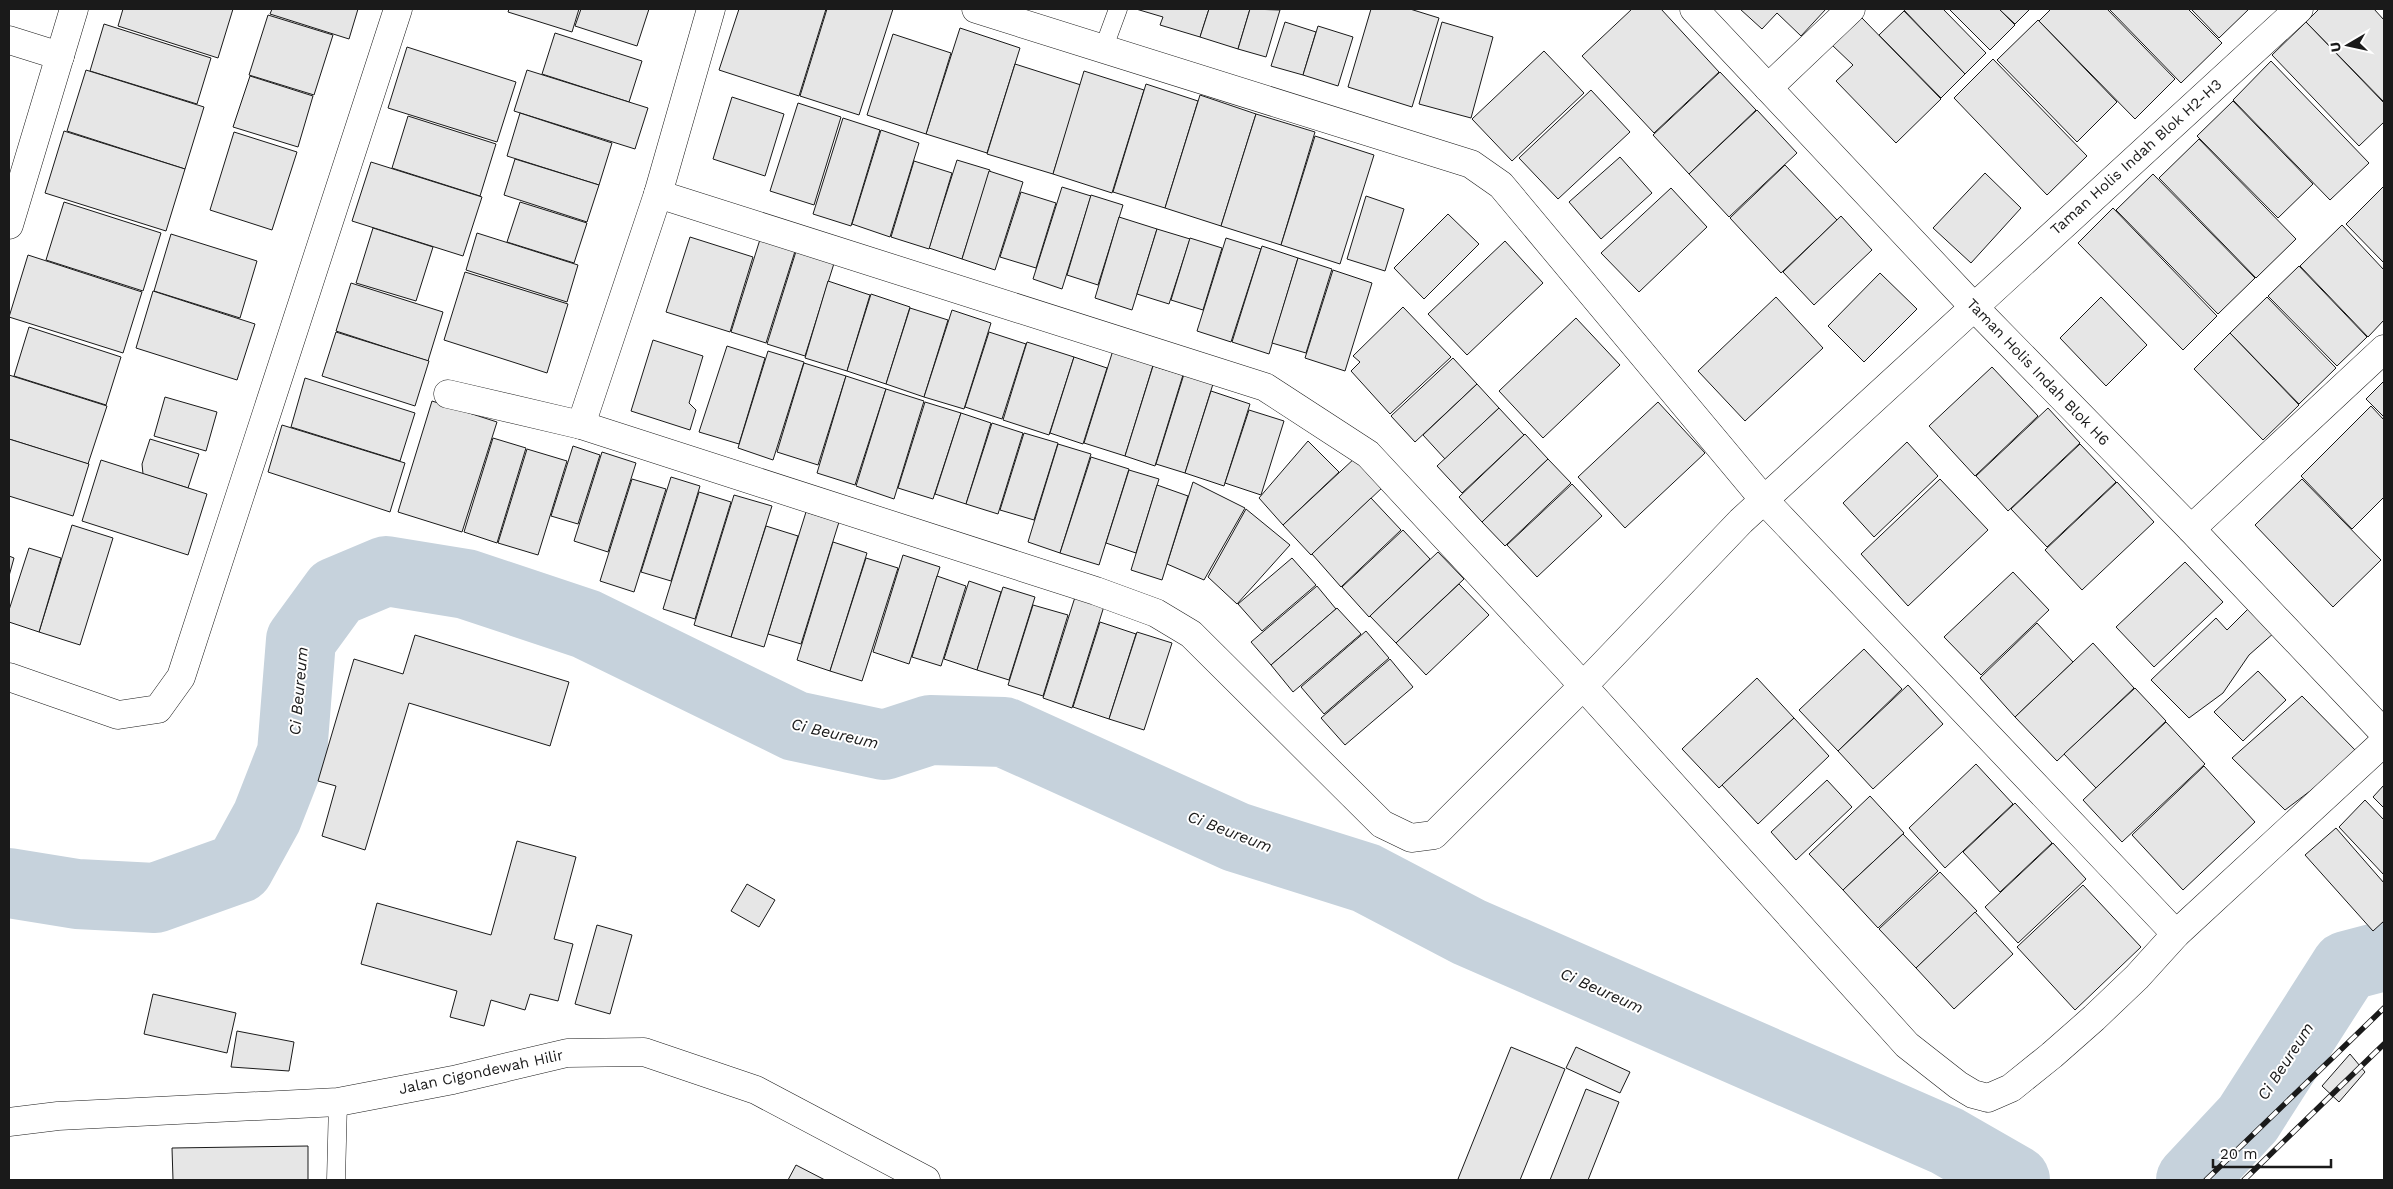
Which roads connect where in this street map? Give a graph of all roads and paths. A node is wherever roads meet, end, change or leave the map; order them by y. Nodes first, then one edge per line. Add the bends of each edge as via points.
1 (74, 9) edge
2 (398, 9) edge
3 (711, 9) edge
4 (976, 9) edge
5 (1118, 9) edge
6 (1694, 9) edge
7 (1851, 9) edge
8 (2298, 9) edge
9 (9, 40) edge
10 (1104, 48) junction
11 (60, 56) junction
12 (1768, 88) junction
13 (658, 194) junction
14 (9, 225) edge
15 (1973, 306) junction
16 (2384, 349) edge
17 (448, 394) dead end
18 (581, 425) junction
19 (1765, 501) junction
20 (2191, 529) junction
21 (9, 677) edge
22 (1583, 686) junction
23 (2384, 733) edge
24 (2384, 742) edge
25 (2176, 934) junction
26 (338, 1102) junction
27 (9, 1122) edge
28 (336, 1180) edge
29 (926, 1180) edge

1 - 11 street
2 - 21 street via 182,677 158,709 118,715
3 - 13 street
4 - 10 street
5 - 10 lane
6 - 12 street, Taman Holis Indah Blok H6
7 - 12 street
8 - 15 street, Taman Holis Indah Blok H2-H3
9 - 11 street
10 - 19 street via 1471,164 1501,185
11 - 14 street
12 - 15 street, Taman Holis Indah Blok H6
13 - 18 street
13 - 22 street via 1265,387 1368,454
15 - 19 street, Taman Holis Indah Blok H2-H3
15 - 20 street, Taman Holis Indah Blok H6
16 - 20 street
17 - 18 street, Taman Holis Indah Blok H2-H3
18 - 22 street, Taman Holis Indah Blok H2-H3 via 1156,613 1191,634 1382,824 1411,838 1434,835
19 - 22 street, Taman Holis Indah Blok H2-H3 via 1741,521
19 - 25 street
20 - 23 street, Taman Holis Indah Blok H6
22 - 25 street via 1907,1045 1973,1094 1988,1098 2011,1088 2052,1056 2137,978
24 - 25 street
26 - 27 street, Jalan Cigondewah Hilir via 58,1116
26 - 28 lane
26 - 29 street, Jalan Cigondewah Hilir via 453,1080 567,1053 644,1052 756,1090

